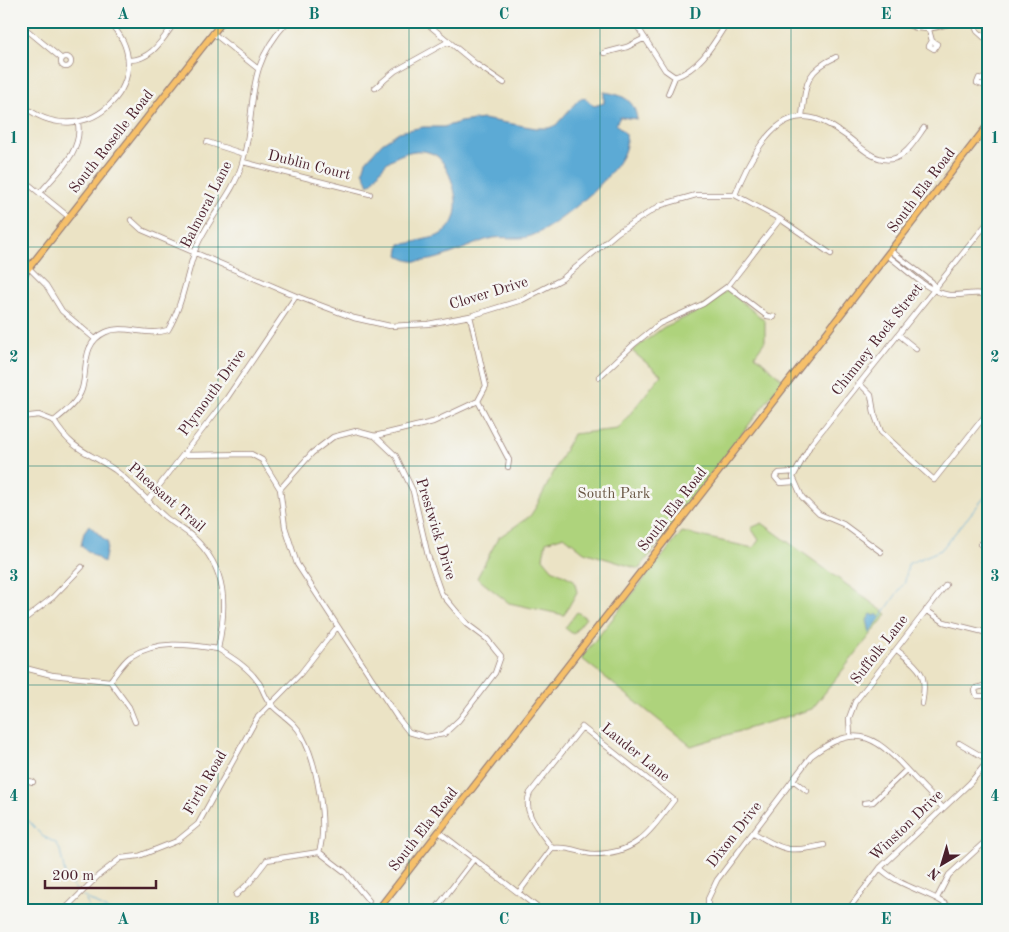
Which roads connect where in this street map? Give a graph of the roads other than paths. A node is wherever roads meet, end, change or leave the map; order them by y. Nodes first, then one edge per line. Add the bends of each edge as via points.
1 (107, 21) edge
2 (176, 21) edge
3 (223, 21) edge
4 (288, 21) edge
5 (424, 21) edge
6 (634, 21) edge
7 (728, 21) edge
8 (902, 21) edge
9 (958, 21) edge
10 (973, 21) edge
11 (21, 25) edge
12 (929, 30) junction
13 (213, 33) junction
14 (645, 38) junction
15 (449, 41) junction
16 (932, 41) dead end
17 (988, 41) edge
18 (604, 53) dead end
19 (836, 57) dead end
20 (62, 59) dead end
21 (128, 60) junction
22 (257, 68) junction
23 (676, 77) junction
24 (504, 83) dead end
25 (375, 88) dead end
26 (668, 94) dead end
27 (21, 104) edge
28 (802, 116) junction
29 (78, 123) junction
30 (988, 124) edge
31 (924, 128) dead end
32 (207, 142) dead end
33 (244, 154) junction
34 (243, 162) junction
35 (21, 178) edge
36 (40, 192) junction
37 (370, 194) dead end
38 (735, 195) junction
39 (69, 217) junction
40 (780, 219) junction
41 (131, 220) dead end
42 (988, 222) edge
43 (889, 253) junction
44 (194, 254) junction
45 (831, 254) dead end
46 (29, 268) junction
47 (21, 278) edge
48 (728, 286) junction
49 (935, 289) junction
50 (988, 295) edge
51 (296, 296) junction
52 (470, 316) junction
53 (774, 317) dead end
54 (899, 335) junction
55 (95, 338) junction
56 (916, 349) dead end
57 (599, 377) dead end
58 (860, 384) junction
59 (478, 401) junction
60 (988, 412) edge
61 (21, 417) edge
62 (54, 421) junction
63 (375, 436) junction
64 (184, 454) junction
65 (508, 467) dead end
66 (280, 489) junction
67 (148, 500) junction
68 (981, 544) dead end
69 (988, 548) edge
70 (881, 552) dead end
71 (82, 567) dead end
72 (946, 585) dead end
73 (926, 610) junction
74 (21, 622) edge
75 (338, 627) junction
76 (988, 632) edge
77 (218, 649) junction
78 (897, 650) junction
79 (21, 667) edge
80 (110, 682) junction
81 (988, 685) edge
82 (988, 696) edge
83 (270, 704) junction
84 (922, 704) dead end
85 (135, 722) dead end
86 (850, 735) junction
87 (959, 743) dead end
88 (988, 761) edge
89 (906, 770) junction
90 (21, 778) edge
91 (793, 780) junction
92 (33, 782) dead end
93 (807, 791) dead end
94 (864, 803) dead end
95 (943, 808) junction
96 (438, 832) junction
97 (754, 832) junction
98 (988, 839) edge
99 (824, 845) dead end
100 (552, 848) junction
101 (319, 852) junction
102 (474, 860) junction
103 (880, 868) junction
104 (520, 892) junction
105 (236, 895) dead end
106 (937, 898) junction
107 (369, 901) dead end
108 (63, 911) edge
109 (377, 911) edge
110 (434, 911) edge
111 (542, 911) edge
112 (708, 911) edge
113 (847, 911) edge
114 (955, 911) edge

1 - 21 street via 124,44
2 - 21 street via 152,52 138,60
3 - 13 main road, South Roselle Road
4 - 22 street, Balmoral Lane via 272,39
5 - 15 street
6 - 14 street
7 - 23 street via 698,64
8 - 12 street via 919,30
9 - 12 street
10 - 17 street via 977,31
11 - 20 street
12 - 16 street
13 - 22 street
13 - 39 main road, South Roselle Road
14 - 18 street
14 - 23 street via 665,70
15 - 24 street
15 - 25 street via 394,71
19 - 28 street via 820,64 809,75
21 - 29 street via 125,81 115,100 97,115
22 - 33 street, Balmoral Lane
23 - 26 street
27 - 29 street via 45,120
28 - 31 street via 834,127 875,158 892,159 904,153
28 - 38 street via 775,127 766,137
29 - 36 street via 80,134 76,149
30 - 43 main road, South Ela Road
32 - 33 street
33 - 34 street, Balmoral Lane
34 - 37 street, Dublin Court
34 - 44 street, Balmoral Lane via 235,183
35 - 36 street
36 - 39 street
38 - 40 street, Clover Drive
38 - 52 street, Clover Drive via 696,195 661,205 618,232 562,280 522,300
39 - 46 main road, South Roselle Road
40 - 45 street, Clover Drive
40 - 48 street
41 - 44 street, Clover Drive via 142,230
42 - 49 street, Chimney Rock Street
43 - 49 street via 928,288
43 - 96 main road, South Ela Road
44 - 51 street, Clover Drive
44 - 55 street, Balmoral Lane via 176,317 168,330 158,334 107,331
46 - 47 main road, South Roselle Road
46 - 55 street via 46,285 62,311
48 - 53 street via 767,316
48 - 57 street via 702,304 659,324
49 - 50 street via 948,295 979,292
49 - 54 street, Chimney Rock Street
51 - 52 street, Clover Drive via 354,318 390,326 428,324
51 - 64 street, Plymouth Drive via 227,398
52 - 59 street via 486,386
54 - 56 street
54 - 58 street, Chimney Rock Street
55 - 62 street via 85,356 81,390 71,406
58 - 60 street via 871,395 881,432 934,480
58 - 70 street, Chimney Rock Street via 811,444 794,477 802,497 819,514 843,524
59 - 63 street via 433,422
59 - 65 street via 509,460
61 - 62 street via 39,415
62 - 67 street, Pheasant Trail via 64,437 78,449 115,470
63 - 66 street via 356,431 333,437 312,454
63 - 75 street, Prestwick Drive via 396,456 413,491 428,556 441,593 467,624 488,639 500,656 495,673 459,720 444,734 426,737 409,732 396,717
64 - 66 street via 252,454 262,460
64 - 67 street, Plymouth Drive
66 - 75 street via 285,527 297,564
67 - 77 street, Pheasant Trail via 194,538 216,566 224,592 225,617
68 - 69 street
71 - 74 street via 53,598
72 - 73 street, Suffolk Lane
73 - 76 street via 944,622
73 - 78 street, Suffolk Lane
75 - 83 street, Firth Road via 301,673
77 - 80 street via 180,644 148,648 128,658
77 - 83 street via 239,662 258,682
78 - 84 street via 921,670 924,679
78 - 86 street, Suffolk Lane via 855,702 848,718
79 - 80 street via 52,675
80 - 85 street via 127,703
81 - 82 street via 975,691 977,696
83 - 101 street via 288,717 305,744 318,785 322,813 323,838
83 - 108 street, Firth Road via 258,718 198,824 177,841 139,856 121,858
86 - 89 street via 872,740 890,750
86 - 91 street, Dixon Drive via 827,744 811,756
87 - 88 street, Winston Drive
88 - 95 street, Winston Drive
89 - 94 street via 873,802
89 - 95 street
90 - 92 street
91 - 93 street
91 - 97 street, Dixon Drive
95 - 103 street, Winston Drive
96 - 102 street
96 - 109 main road, South Ela Road
97 - 99 street via 777,848 802,851
97 - 112 street, Dixon Drive via 717,880 708,899
98 - 106 street via 949,875
100 - 100 street, Lauder Lane via 567,846 592,854 624,850 634,846 649,832 674,800 582,727 526,802 527,811
100 - 104 street
101 - 105 street via 267,860
101 - 107 street via 345,872
102 - 104 street
102 - 110 street
103 - 106 street via 893,880
103 - 113 street, Winston Drive
104 - 111 street
106 - 114 street

